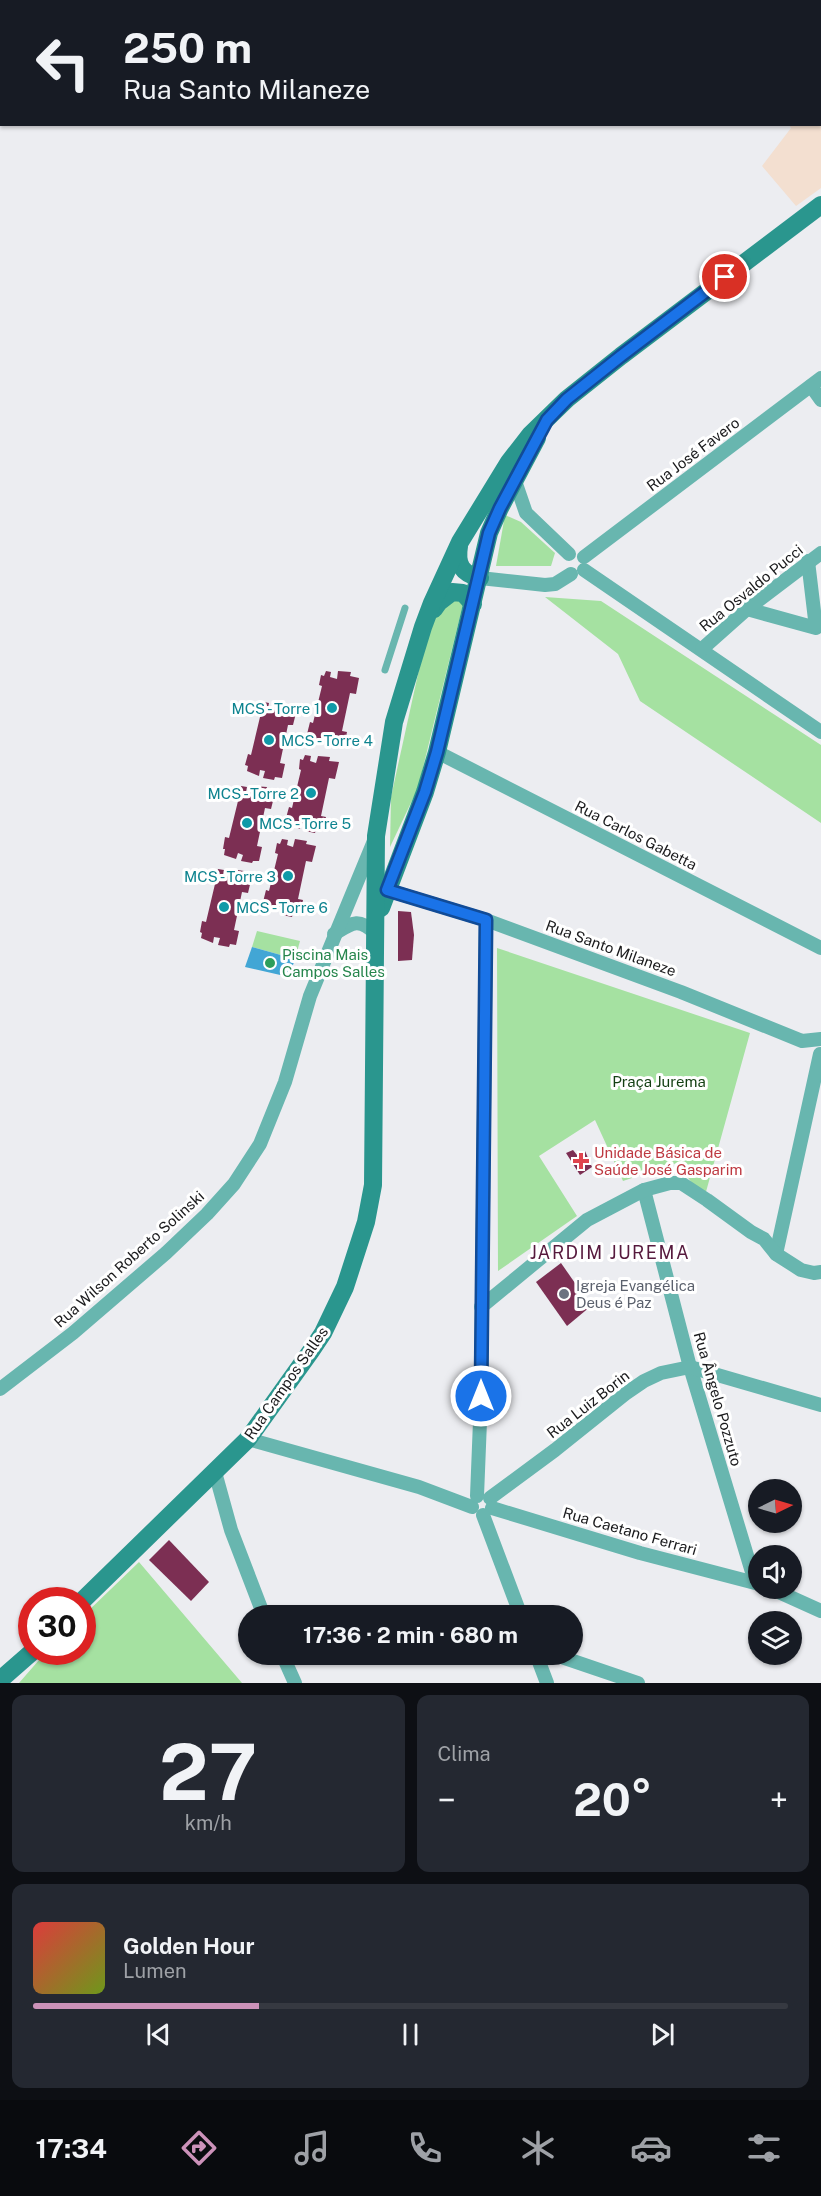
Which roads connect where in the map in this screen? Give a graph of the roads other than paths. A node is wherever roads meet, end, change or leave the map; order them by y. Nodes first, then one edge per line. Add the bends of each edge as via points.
1 (821, 204) edge
2 (816, 382) edge
3 (821, 400) edge
4 (547, 420) junction
5 (515, 481) junction
6 (500, 508) junction
7 (476, 513) junction
8 (526, 513) junction
9 (460, 542) junction
10 (821, 553) edge
11 (569, 554) junction
12 (808, 561) junction
13 (580, 567) junction
14 (480, 578) junction
15 (473, 604) junction
16 (405, 608) dead end
17 (747, 609) junction
18 (423, 627) junction
19 (818, 630) edge
20 (702, 649) junction
21 (385, 670) dead end
22 (821, 732) edge
23 (437, 752) junction
24 (384, 786) junction
25 (376, 836) junction
26 (387, 890) junction
27 (486, 920) junction
28 (376, 929) junction
29 (334, 934) junction
30 (821, 948) edge
31 (821, 1039) edge
32 (820, 1054) edge
33 (645, 1190) junction
34 (776, 1254) junction
35 (821, 1272) edge
36 (481, 1308) junction
37 (690, 1367) junction
38 (0, 1389) edge
39 (821, 1405) edge
40 (248, 1439) junction
41 (215, 1472) junction
42 (483, 1505) junction
43 (748, 1554) edge
44 (748, 1581) edge
45 (96, 1587) edge
46 (794, 1599) edge
47 (260, 1605) edge
48 (517, 1605) edge
49 (821, 1611) edge
50 (18, 1664) edge
51 (583, 1664) edge
52 (287, 1665) edge
53 (540, 1665) edge
54 (0, 1680) edge
55 (295, 1683) edge
56 (547, 1683) edge
57 (638, 1683) edge

1 - 4 main road via 621,356
2 - 3 street
2 - 13 street, Rua José Favero
4 - 5 main road
4 - 7 main road via 518,449
5 - 6 main road
5 - 8 street
6 - 7 main road
6 - 8 street
6 - 14 main road via 489,533
7 - 9 main road
8 - 11 street
9 - 14 main road via 460,569 466,575
9 - 18 main road
10 - 12 street, Rua Osvaldo Pucci
11 - 13 street via 574,552
11 - 13 street via 564,565 567,571
12 - 17 street, Rua Osvaldo Pucci
12 - 19 street
13 - 14 street, Rua José Favero via 555,584 546,585
13 - 20 street
14 - 15 main road
15 - 18 main road via 463,593 452,592 439,602
15 - 23 main road
16 - 21 lane
17 - 19 street
17 - 20 street, Rua Osvaldo Pucci
18 - 24 main road via 394,722
20 - 22 street
23 - 26 main road
23 - 30 street, Rua Carlos Gabetta
24 - 25 main road
24 - 26 main road via 382,866
25 - 28 main road, Rua Campos Salles
25 - 29 street, Rua Wilson Roberto Solinski
26 - 27 street, Rua Santo Milaneze
26 - 28 main road
27 - 31 street, Rua Santo Milaneze via 802,1041
27 - 36 street
28 - 29 street via 352,923
28 - 40 main road, Rua Campos Salles via 373,1185 366,1222 345,1287 323,1334
29 - 38 street, Rua Wilson Roberto Solinski via 261,1144 234,1184 166,1253
32 - 34 street
33 - 34 street via 681,1183 764,1239
33 - 36 street via 587,1220
33 - 37 street, Rua Ângelo Pozzuto
34 - 35 street via 801,1270
36 - 42 street
37 - 39 street, Rua Luiz Borin
37 - 42 street, Rua Luiz Borin via 644,1381
37 - 43 street, Rua Ângelo Pozzuto
40 - 41 main road, Rua Campos Salles
40 - 42 street, Rua Caetano Ferrari
41 - 45 main road, Rua Campos Salles
41 - 47 street via 231,1530
42 - 44 street, Rua Caetano Ferrari via 640,1553
42 - 48 street
46 - 49 street
50 - 54 main road
51 - 57 street
52 - 55 street
53 - 56 street

